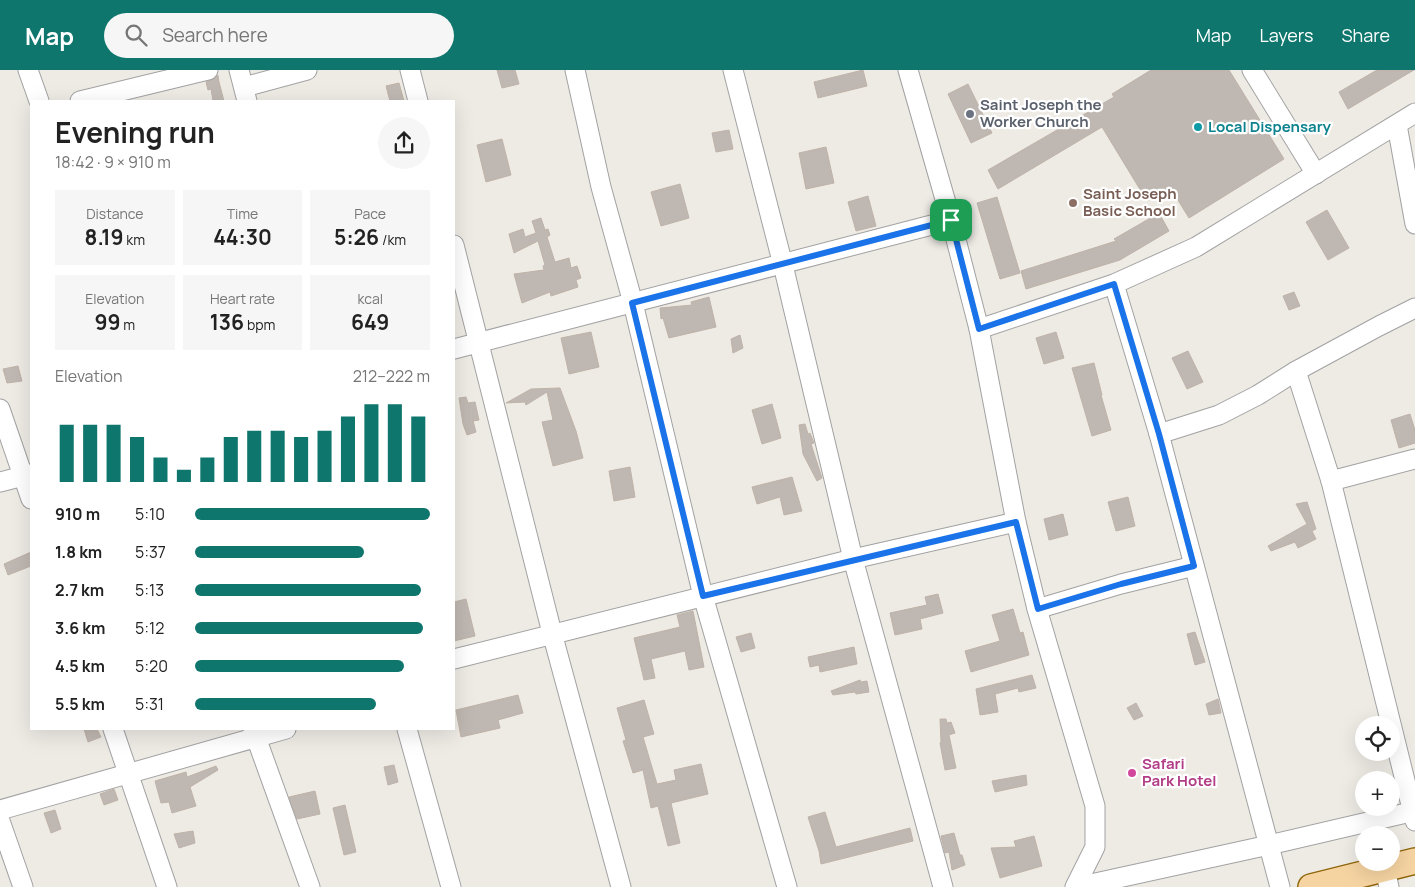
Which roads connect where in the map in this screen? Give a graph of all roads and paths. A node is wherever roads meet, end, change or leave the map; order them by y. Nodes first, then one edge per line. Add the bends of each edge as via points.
1 (28, 70) edge
2 (208, 70) edge
3 (307, 70) edge
4 (410, 70) edge
5 (575, 70) edge
6 (733, 70) edge
7 (908, 70) edge
8 (1252, 70) edge
9 (243, 86) edge
10 (39, 100) edge
11 (84, 100) edge
12 (418, 100) edge
13 (1415, 113) edge
14 (1397, 125) junction
15 (1316, 174) junction
16 (951, 220) junction
17 (1415, 224) edge
18 (455, 249) edge
19 (783, 264) junction
20 (1114, 284) junction
21 (632, 303) junction
22 (1415, 308) edge
23 (979, 329) junction
24 (478, 343) junction
25 (455, 349) edge
26 (1296, 371) junction
27 (0, 409) edge
28 (1159, 434) junction
29 (1415, 459) edge
30 (27, 476) edge
31 (1331, 481) junction
32 (0, 482) edge
33 (30, 493) edge
34 (1016, 522) junction
35 (853, 559) junction
36 (1194, 566) junction
37 (703, 596) junction
38 (1038, 609) junction
39 (552, 633) junction
40 (455, 658) edge
41 (113, 730) edge
42 (278, 730) edge
43 (407, 730) edge
44 (255, 733) edge
45 (130, 774) junction
46 (0, 810) edge
47 (1414, 815) edge
48 (0, 821) edge
49 (1269, 846) junction
50 (1415, 861) edge
51 (1387, 878) edge
52 (22, 887) edge
53 (167, 887) edge
54 (310, 887) edge
55 (451, 887) edge
56 (621, 887) edge
57 (787, 887) edge
58 (944, 887) edge
59 (1076, 887) edge
60 (1280, 887) edge
61 (1311, 887) edge

1 - 10 street
2 - 11 street
3 - 9 street
4 - 12 street
5 - 21 street via 601,187
6 - 19 street
7 - 16 street
8 - 15 street
13 - 14 street
14 - 15 street
14 - 17 street
15 - 20 street via 1196,247
16 - 19 street
16 - 23 street
18 - 24 street
19 - 21 street
19 - 35 street
20 - 23 street
20 - 28 street
21 - 24 street
21 - 37 street
22 - 26 street
23 - 34 street
24 - 25 street
24 - 39 street
26 - 28 street via 1219,414
26 - 31 street
27 - 30 street
28 - 36 street
29 - 31 street
30 - 32 street
30 - 33 street
31 - 47 street
34 - 35 street
34 - 38 street
35 - 37 street
35 - 58 street
36 - 38 street
36 - 49 street
37 - 39 street
37 - 57 street
38 - 59 street via 1095,806 1095,847
39 - 40 street
39 - 56 street
41 - 45 street
42 - 44 street
43 - 55 street
44 - 45 street
44 - 54 street
45 - 46 street
45 - 53 street
47 - 49 street
48 - 52 street
49 - 59 street
49 - 60 street
50 - 51 main road
51 - 61 main road

